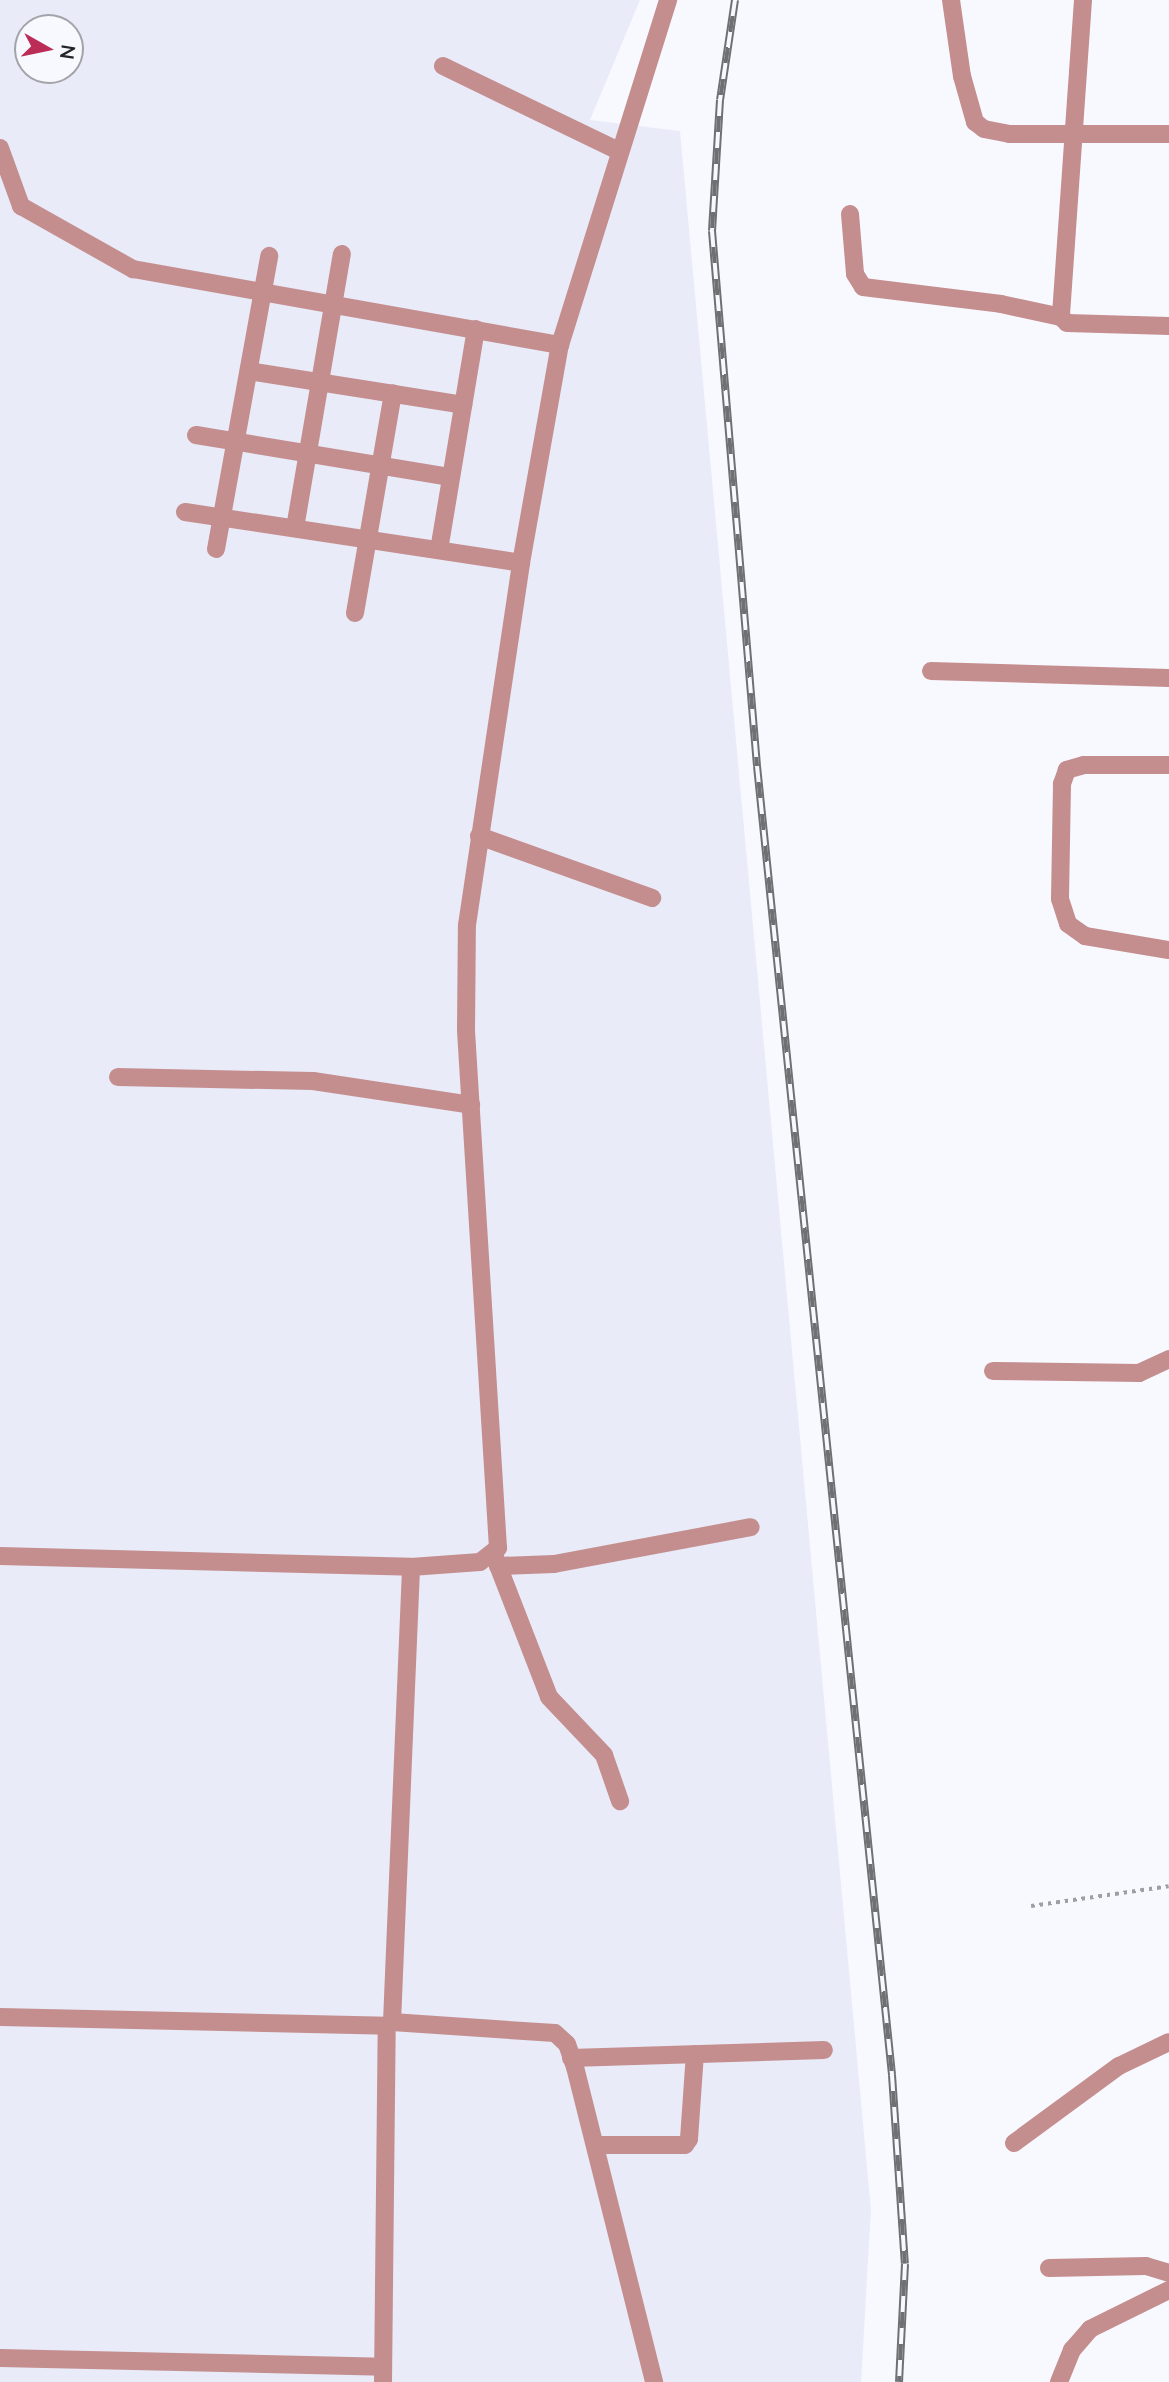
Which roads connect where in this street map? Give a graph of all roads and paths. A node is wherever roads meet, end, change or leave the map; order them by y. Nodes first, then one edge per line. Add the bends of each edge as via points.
1 (668, 0) edge
2 (951, 0) edge
3 (1083, 0) edge
4 (443, 66) dead end
5 (1169, 134) edge
6 (1073, 135) junction
7 (0, 148) edge
8 (619, 151) junction
9 (850, 214) dead end
10 (342, 254) dead end
11 (269, 257) dead end
12 (262, 292) junction
13 (334, 306) junction
14 (1061, 317) junction
15 (1169, 326) edge
16 (476, 329) junction
17 (560, 345) junction
18 (249, 371) junction
19 (321, 381) junction
20 (393, 393) junction
21 (463, 405) junction
22 (195, 435) dead end
23 (236, 442) junction
24 (308, 455) junction
25 (382, 466) junction
26 (451, 477) junction
27 (185, 512) dead end
28 (222, 517) junction
29 (295, 528) junction
30 (368, 540) junction
31 (216, 549) dead end
32 (439, 550) junction
33 (521, 563) junction
34 (355, 613) dead end
35 (931, 671) dead end
36 (1169, 678) edge
37 (1169, 765) edge
38 (479, 836) junction
39 (652, 898) dead end
40 (1169, 950) edge
41 (118, 1077) dead end
42 (471, 1105) junction
43 (1169, 1359) edge
44 (993, 1371) dead end
45 (751, 1527) dead end
46 (0, 1556) edge
47 (496, 1561) junction
48 (411, 1567) junction
49 (620, 1801) dead end
50 (1169, 1886) edge
51 (1031, 1906) dead end
52 (0, 2017) edge
53 (390, 2024) junction
54 (1169, 2042) edge
55 (824, 2050) dead end
56 (695, 2054) junction
57 (571, 2058) junction
58 (1014, 2143) dead end
59 (595, 2145) junction
60 (1049, 2267) dead end
61 (1169, 2273) edge
62 (1169, 2290) edge
63 (0, 2358) edge
64 (383, 2374) edge
65 (654, 2382) edge
66 (1059, 2382) edge

1 - 8 street
2 - 6 street via 957,53 975,122 994,134
3 - 6 street
4 - 8 street
5 - 6 street
6 - 14 street
7 - 12 street via 12,192 21,206 104,248 122,265
8 - 17 street
9 - 14 street via 855,274 863,287 1000,304
10 - 13 street
11 - 12 street
12 - 13 street
12 - 18 street
13 - 16 street
13 - 19 street
14 - 15 street via 1067,323
16 - 17 street
16 - 21 street
17 - 33 street
18 - 19 street
18 - 23 street
19 - 20 street
19 - 24 street
20 - 21 street
20 - 25 street
21 - 26 street
22 - 23 street
23 - 24 street
23 - 28 street
24 - 25 street
24 - 29 street
25 - 26 street
25 - 30 street
26 - 32 street
27 - 28 street
28 - 29 street
28 - 31 street
29 - 30 street
30 - 32 street
30 - 34 street
32 - 33 street
33 - 38 street
35 - 36 street
37 - 40 street via 1068,769 1062,784 1060,899 1068,924 1085,936
38 - 39 street
38 - 42 street via 466,963
41 - 42 street via 313,1081
42 - 47 street via 499,1542
43 - 44 street via 1139,1373
45 - 47 street via 554,1564
46 - 48 street
47 - 48 street
47 - 49 street via 549,1697 604,1755
48 - 53 street
50 - 51 path
52 - 53 street
53 - 57 street via 540,2029 555,2033
53 - 64 street
54 - 58 street via 1119,2066
55 - 56 street
56 - 57 street
56 - 59 street via 685,2145
57 - 59 street
59 - 65 street
60 - 61 street via 1146,2266
62 - 66 street via 1090,2329 1072,2350
63 - 64 street

